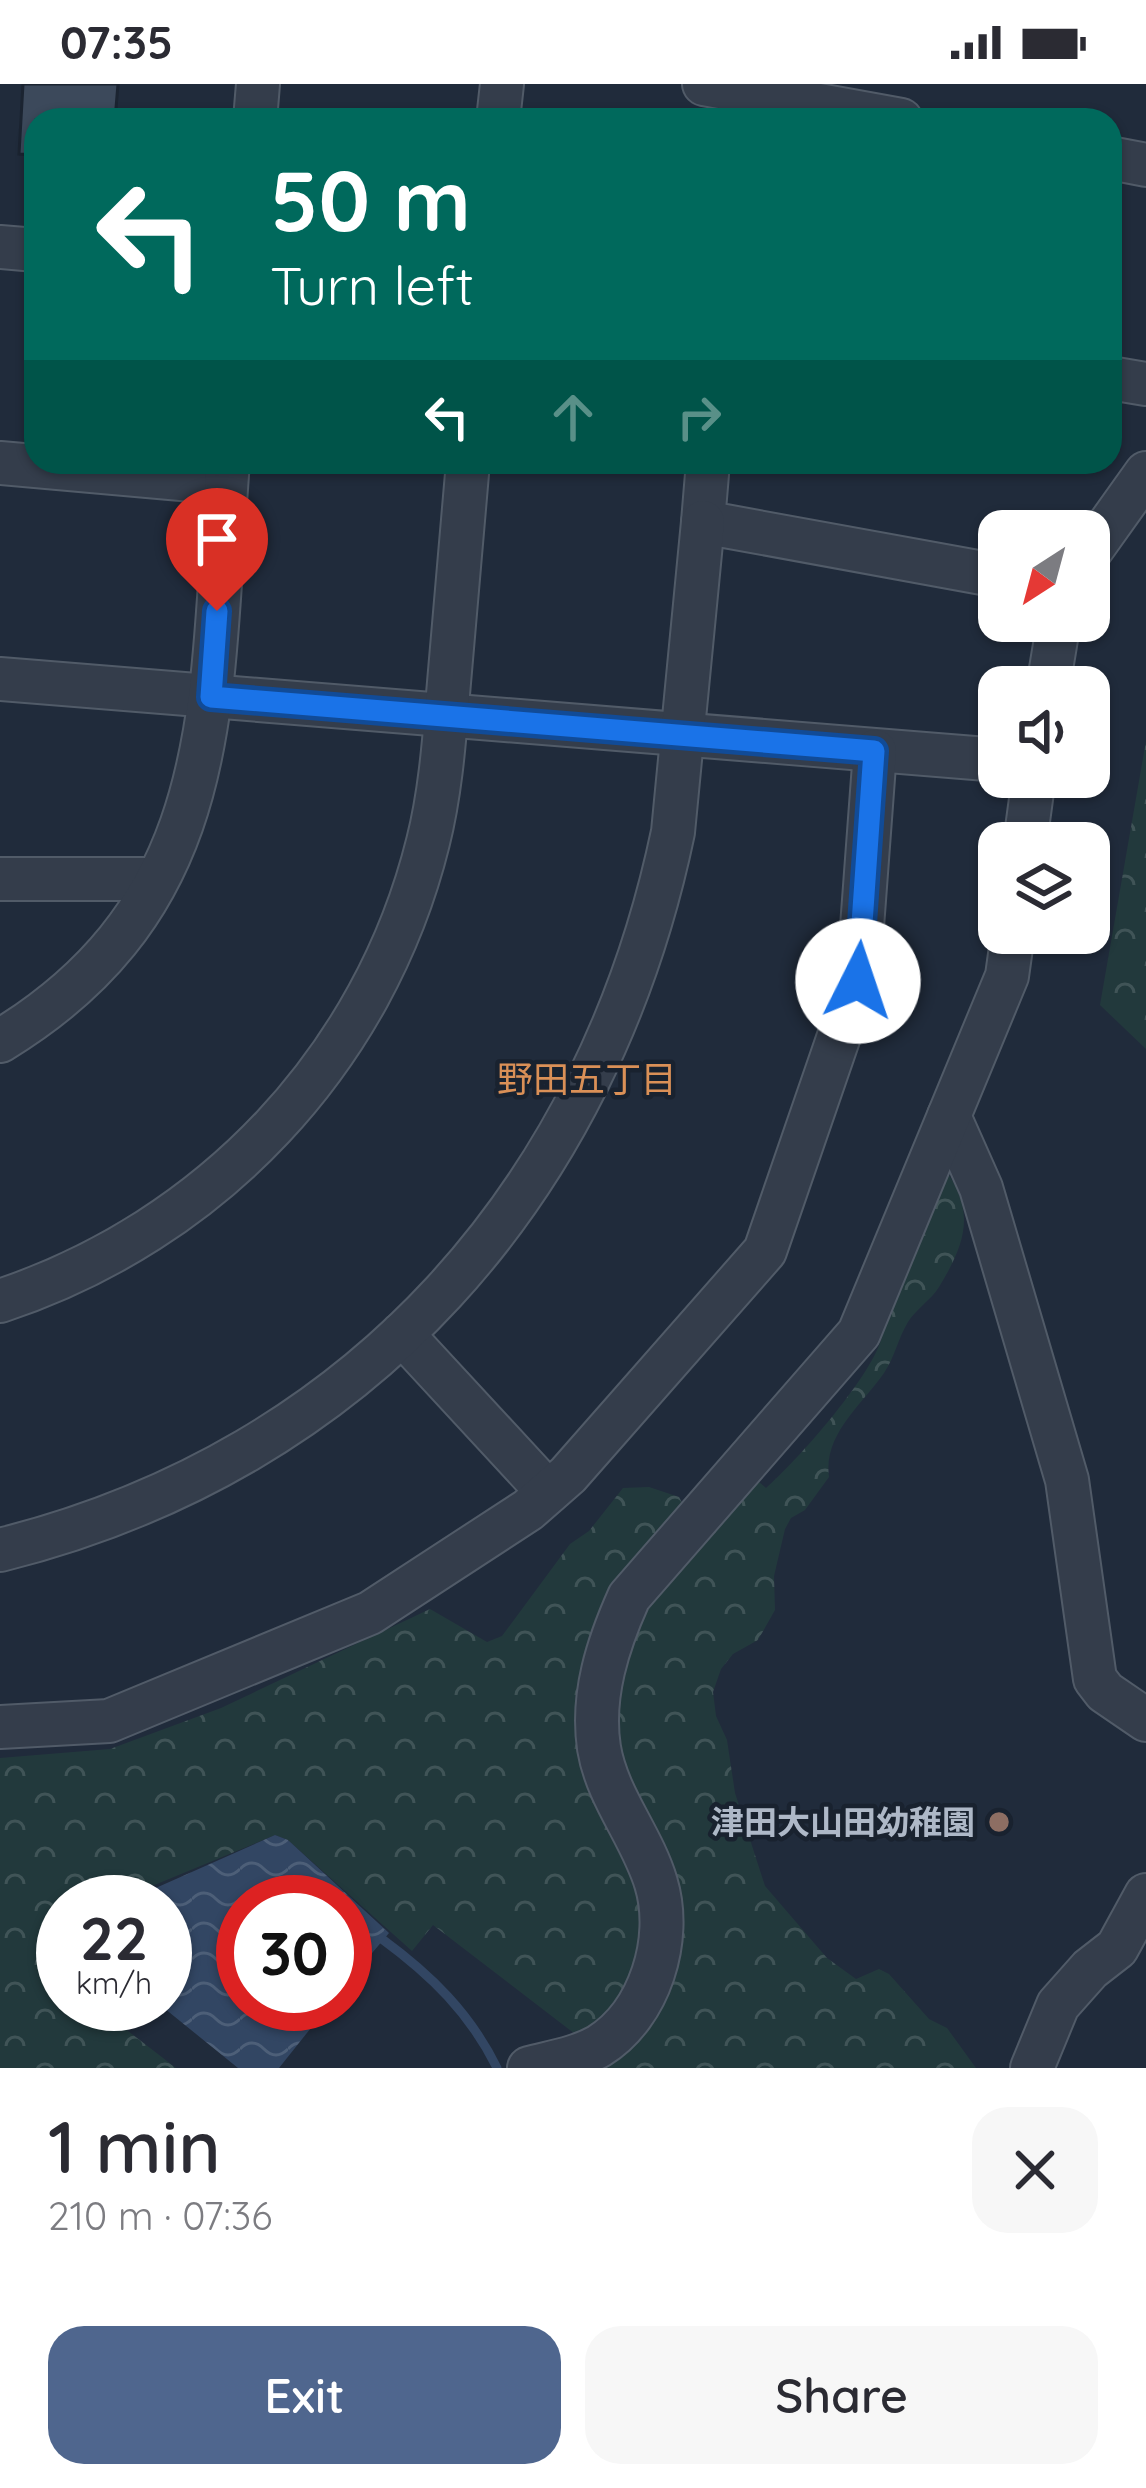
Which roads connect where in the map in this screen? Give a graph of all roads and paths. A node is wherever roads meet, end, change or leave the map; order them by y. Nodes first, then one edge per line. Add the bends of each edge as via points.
1 (727, 94) edge
2 (821, 108) edge
3 (1146, 473) edge
4 (227, 474) edge
5 (467, 474) edge
6 (706, 474) edge
7 (703, 521) junction
8 (1110, 524) edge
9 (978, 572) edge
10 (0, 680) edge
11 (211, 697) junction
12 (447, 713) junction
13 (683, 735) junction
14 (874, 751) junction
15 (978, 758) edge
16 (158, 878) junction
17 (0, 879) edge
18 (1010, 954) edge
19 (0, 1041) edge
20 (949, 1116) junction
21 (0, 1301) edge
22 (402, 1334) junction
23 (548, 1492) junction
24 (0, 1550) edge
25 (1146, 1720) edge
26 (0, 1727) edge
27 (1146, 1895) edge
28 (529, 2068) edge
29 (1033, 2068) edge

1 - 2 street
3 - 8 street
4 - 11 street
5 - 12 street
6 - 7 street
7 - 9 street
7 - 13 street
10 - 11 street
11 - 12 street
11 - 16 street via 186,819
12 - 13 street
12 - 21 street via 428,842 403,921 310,1082 257,1145 189,1206 96,1264
13 - 14 street
13 - 22 street via 673,832 648,935 590,1083 474,1260
14 - 15 street
14 - 23 street via 858,981 765,1250
16 - 17 street
16 - 19 street via 103,957
18 - 20 street
20 - 25 street via 981,1189 1067,1480 1095,1679
20 - 28 street via 859,1334 629,1597 597,1708 599,1749 656,1882 659,1957 621,2027 598,2046
22 - 23 street
22 - 24 street via 293,1422 191,1480
23 - 26 street via 370,1613 109,1721
27 - 29 street via 1118,1948 1058,2005

